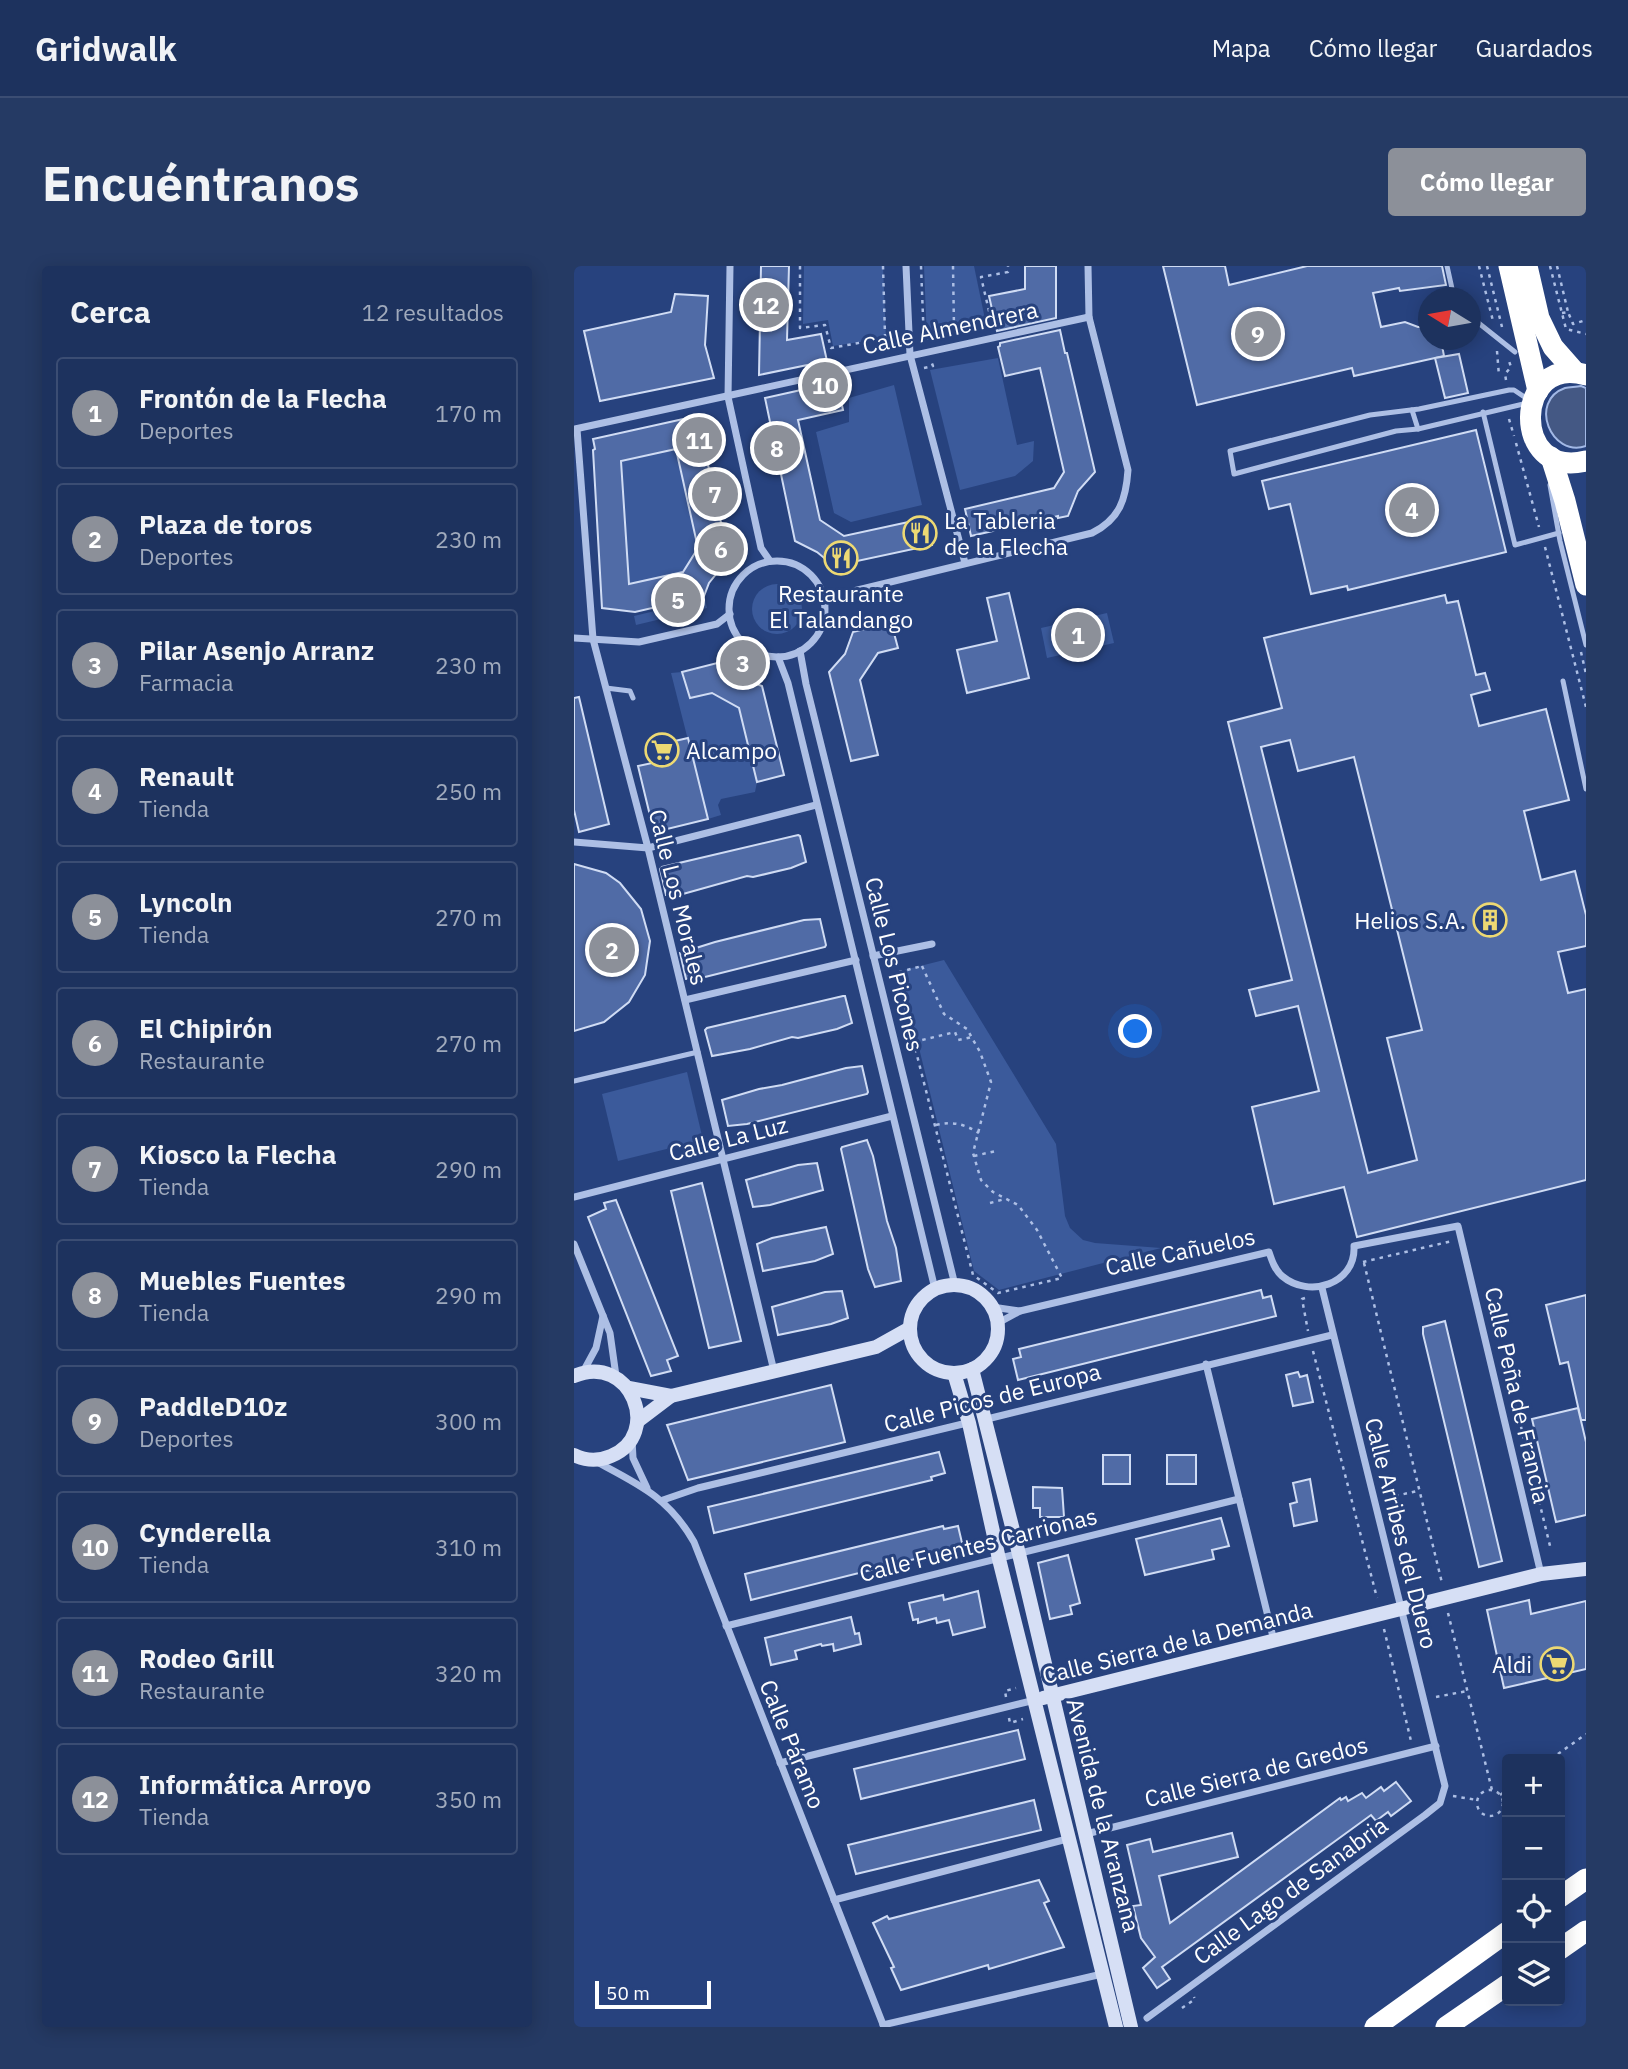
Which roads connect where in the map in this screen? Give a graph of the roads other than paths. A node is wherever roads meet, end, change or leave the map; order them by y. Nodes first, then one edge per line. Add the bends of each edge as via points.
1 (730, 266) edge
2 (906, 266) edge
3 (1088, 266) edge
4 (1447, 266) edge
5 (1509, 266) edge
6 (1527, 266) edge
7 (1452, 287) edge
8 (1089, 317) junction
9 (1481, 325) edge
10 (1515, 352) dead end
11 (910, 355) junction
12 (1581, 374) edge
13 (1535, 396) junction
14 (728, 397) junction
15 (1412, 410) junction
16 (1483, 412) junction
17 (576, 429) edge
18 (1418, 429) junction
19 (1586, 461) edge
20 (1547, 462) junction
21 (1559, 533) junction
22 (761, 548) junction
23 (770, 561) junction
24 (965, 563) junction
25 (758, 565) junction
26 (1586, 585) edge
27 (822, 591) junction
28 (836, 596) junction
29 (825, 603) junction
30 (730, 614) junction
31 (717, 624) junction
32 (733, 627) junction
33 (574, 638) edge
34 (593, 639) junction
35 (1586, 645) edge
36 (800, 651) junction
37 (778, 657) junction
38 (1563, 681) dead end
39 (606, 688) junction
40 (633, 698) dead end
41 (1586, 789) edge
42 (816, 805) junction
43 (574, 842) edge
44 (648, 848) junction
45 (932, 944) dead end
46 (873, 956) junction
47 (856, 960) junction
48 (685, 1000) junction
49 (698, 1052) junction
50 (574, 1081) edge
51 (892, 1116) junction
52 (723, 1159) junction
53 (574, 1197) edge
54 (574, 1244) edge
55 (955, 1285) junction
56 (1322, 1288) junction
57 (935, 1289) junction
58 (992, 1307) junction
59 (1020, 1311) junction
60 (603, 1316) junction
61 (998, 1323) junction
62 (910, 1328) junction
63 (1332, 1335) junction
64 (883, 1345) junction
65 (914, 1348) junction
66 (1206, 1364) junction
67 (972, 1369) junction
68 (774, 1371) junction
69 (954, 1373) junction
70 (579, 1374) edge
71 (616, 1377) junction
72 (629, 1388) junction
73 (671, 1396) junction
74 (985, 1419) junction
75 (638, 1421) junction
76 (969, 1423) junction
77 (632, 1438) junction
78 (574, 1455) edge
79 (593, 1460) junction
80 (647, 1489) junction
81 (1239, 1499) junction
82 (663, 1500) junction
83 (1018, 1554) junction
84 (999, 1559) junction
85 (1586, 1569) edge
86 (1541, 1574) junction
87 (1401, 1609) junction
88 (726, 1626) junction
89 (1274, 1642) junction
90 (1052, 1696) junction
91 (1035, 1700) junction
92 (1436, 1746) junction
93 (780, 1763) junction
94 (1444, 1790) joint
95 (1085, 1834) junction
96 (1068, 1839) junction
97 (1586, 1879) edge
98 (1565, 1894) edge
99 (834, 1900) junction
100 (1586, 1931) edge
101 (1502, 1936) edge
102 (1565, 1946) edge
103 (1102, 1974) junction
104 (1502, 1988) edge
105 (1147, 2018) dead end
106 (884, 2026) edge
107 (1116, 2027) edge
108 (1130, 2027) edge
109 (1375, 2027) edge
110 (1446, 2027) edge

1 - 14 street
2 - 11 street
3 - 8 street
4 - 7 lane
5 - 13 highway
6 - 12 highway via 1539,318 1553,347
8 - 11 street, Calle Almendrera
8 - 24 street via 1128,470 1126,493 1117,511 1108,525 1092,533
9 - 10 lane
11 - 14 street, Calle Almendrera
11 - 24 street
12 - 13 highway via 1560,374
13 - 15 lane via 1509,390
13 - 16 lane
13 - 20 highway via 1529,418 1534,440
14 - 17 street, Calle Almendrera
14 - 22 street
15 - 18 lane
15 - 18 lane via 1370,415 1230,451 1234,474
16 - 18 lane
16 - 21 lane via 1515,545
17 - 34 street, Calle Los Morales
19 - 20 highway
20 - 21 lane
20 - 26 highway via 1565,501
21 - 35 lane
22 - 23 street
22 - 25 street
23 - 25 street
23 - 27 street via 799,566
24 - 28 street
25 - 30 street via 741,577
27 - 28 street
27 - 29 street
28 - 29 street
29 - 36 street via 816,637
30 - 31 street
30 - 32 street
31 - 32 street
31 - 34 street via 639,642
32 - 37 street via 747,646
33 - 34 street
34 - 39 street, Calle Los Morales
36 - 37 street
36 - 46 street, Calle Los Picones
37 - 42 street, Calle Los Picones
38 - 41 lane
39 - 40 lane via 630,691
39 - 44 street, Calle Los Morales
42 - 44 street
42 - 47 street, Calle Los Picones
43 - 44 street
44 - 48 street, Calle Los Morales
45 - 46 street
46 - 55 street, Calle Los Picones
47 - 48 street
47 - 51 street, Calle Los Picones
48 - 49 street, Calle Los Morales
49 - 50 lane
49 - 52 street, Calle Los Morales
51 - 52 street, Calle La Luz
51 - 57 street, Calle Los Picones
52 - 53 street, Calle La Luz
52 - 68 street, Calle Los Morales
54 - 60 street
55 - 57 street
55 - 58 street via 969,1287
56 - 59 street, Calle Cañuelos via 1298,1285 1282,1276 1269,1252
56 - 63 street, Calle Arribes del Duero
56 - 86 street, Calle Peña de Francia via 1345,1272 1355,1256 1354,1246 1458,1226
57 - 62 street via 917,1305
58 - 59 street, Calle Cañuelos
58 - 61 street
59 - 61 street, Calle Cañuelos
60 - 70 street via 596,1348
60 - 71 street
61 - 67 street via 992,1352
62 - 64 street
62 - 65 street
63 - 66 street, Calle Picos de Europa
63 - 87 street, Calle Arribes del Duero
64 - 65 street
64 - 68 street
65 - 69 street via 934,1368
66 - 74 street, Calle Picos de Europa
66 - 81 street
67 - 69 street
67 - 74 street, Avenida de la Aranzana
68 - 73 street
69 - 76 street, Avenida de la Aranzana
70 - 71 street via 600,1371
71 - 72 street
72 - 73 street
72 - 75 street
73 - 75 street
74 - 76 street, Calle Picos de Europa
74 - 83 street, Avenida de la Aranzana
75 - 77 street
76 - 82 street, Calle Picos de Europa
76 - 84 street, Avenida de la Aranzana
77 - 79 street via 616,1454
77 - 80 street via 633,1458
78 - 79 street
79 - 80 street, Calle Páramo
80 - 82 street, Calle Páramo
81 - 83 street, Calle Fuentes Carrionas
81 - 89 street
82 - 88 street, Calle Páramo via 694,1542
83 - 84 street, Calle Fuentes Carrionas
83 - 90 street, Avenida de la Aranzana
84 - 88 street, Calle Fuentes Carrionas
84 - 91 street, Avenida de la Aranzana
85 - 86 street, Calle Sierra de la Demanda
86 - 87 street, Calle Sierra de la Demanda
87 - 89 street, Calle Sierra de la Demanda
87 - 92 street, Calle Arribes del Duero
88 - 93 street, Calle Páramo
89 - 90 street, Calle Sierra de la Demanda
90 - 91 street, Calle Sierra de la Demanda
90 - 95 street, Avenida de la Aranzana
91 - 93 street, Calle Sierra de la Demanda
91 - 96 street, Avenida de la Aranzana
92 - 94 street, Calle Arribes del Duero
92 - 95 street, Calle Sierra de Gredos
93 - 99 street, Calle Páramo
94 - 105 street, Calle Lago de Sanabria via 1440,1803 1425,1815
95 - 108 street, Avenida de la Aranzana
96 - 99 street
96 - 103 street, Avenida de la Aranzana
97 - 98 highway
99 - 106 street, Calle Páramo
100 - 102 highway
101 - 109 highway
103 - 106 street
103 - 107 street, Avenida de la Aranzana
104 - 110 highway

